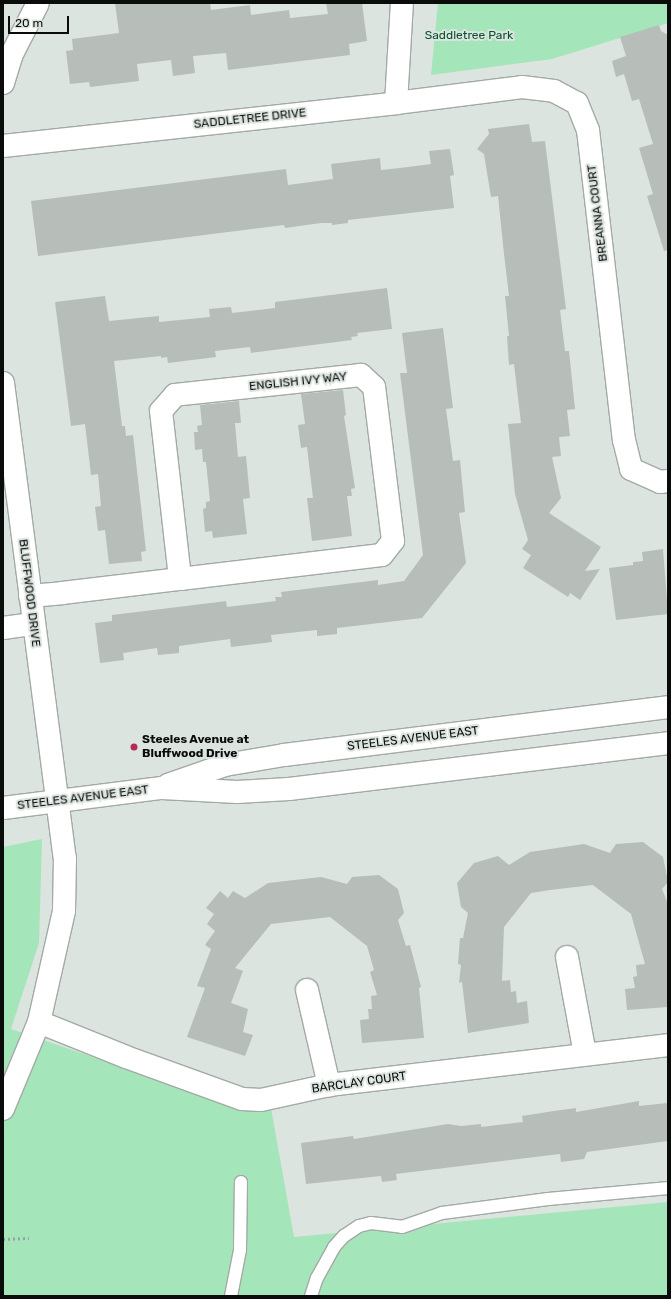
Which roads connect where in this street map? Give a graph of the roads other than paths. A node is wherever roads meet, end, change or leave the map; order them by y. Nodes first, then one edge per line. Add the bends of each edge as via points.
1 (38, 3) edge
2 (402, 3) edge
3 (3, 83) edge
4 (396, 103) junction
5 (3, 146) edge
6 (3, 383) edge
7 (668, 481) edge
8 (180, 579) junction
9 (30, 596) junction
10 (33, 624) junction
11 (3, 628) edge
12 (668, 707) edge
13 (668, 744) edge
14 (162, 788) junction
15 (56, 802) junction
16 (3, 808) edge
17 (567, 957) dead end
18 (307, 990) dead end
19 (39, 1022) junction
20 (668, 1045) edge
21 (585, 1054) junction
22 (329, 1085) junction
23 (3, 1109) edge
24 (241, 1182) dead end
25 (668, 1188) edge
26 (231, 1296) edge
27 (311, 1296) edge

1 - 3 street via 11,56
2 - 4 street
4 - 5 street, SADDLETREE DRIVE
4 - 7 street, BREANNA COURT via 522,87 554,91 577,103 588,130 624,440 629,462 631,468 660,482
6 - 9 street, BLUFFWOOD DRIVE
8 - 8 street, ENGLISH IVY WAY via 382,555 393,541 374,387 361,375 175,395 161,411
8 - 9 street, ENGLISH IVY WAY
9 - 10 street, BLUFFWOOD DRIVE
10 - 11 street
10 - 15 street, BLUFFWOOD DRIVE
12 - 14 street, STEELES AVENUE EAST via 284,755 225,765
13 - 14 street, STEELES AVENUE EAST via 289,789 237,792
14 - 15 street, STEELES AVENUE EAST
15 - 16 street, STEELES AVENUE EAST
15 - 19 street, BLUFFWOOD DRIVE via 65,858 64,911
17 - 21 street
18 - 22 street
19 - 22 street, BARCLAY COURT via 242,1099 261,1100
19 - 23 street, BLUFFWOOD DRIVE
20 - 21 street, BARCLAY COURT
21 - 22 street, BARCLAY COURT
24 - 26 lane via 240,1250
25 - 27 lane via 548,1199 442,1213 402,1227 371,1223 359,1226 334,1247 317,1278

